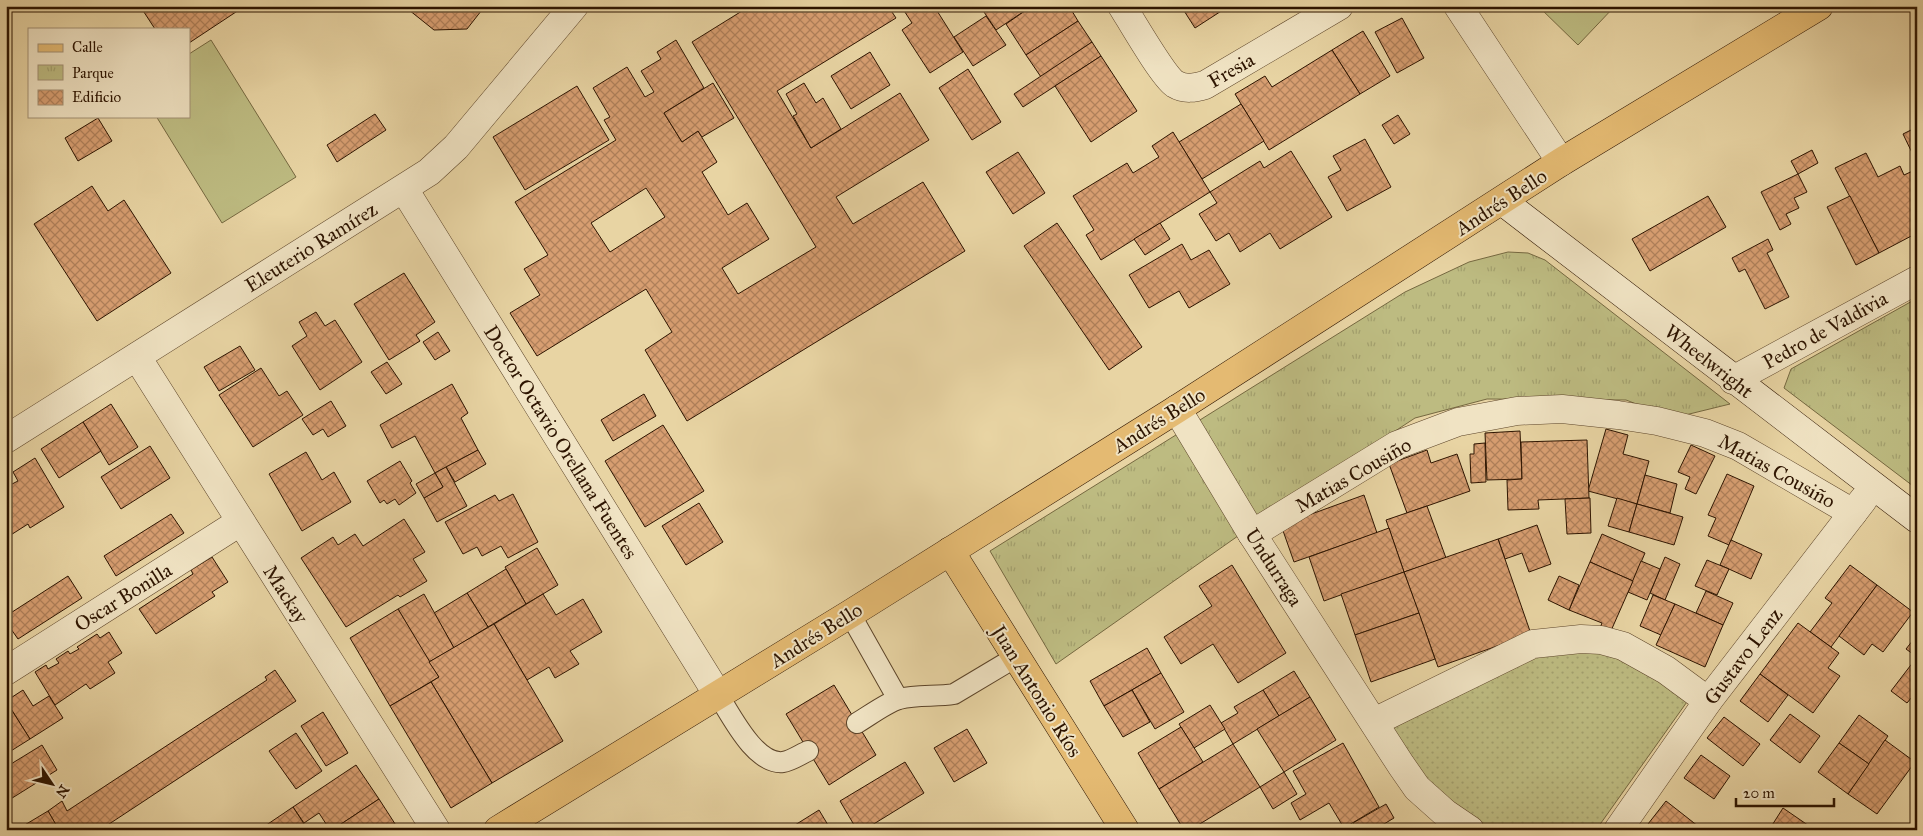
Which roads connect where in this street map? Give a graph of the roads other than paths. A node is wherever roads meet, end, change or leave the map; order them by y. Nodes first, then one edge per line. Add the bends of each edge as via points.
1 (574, 6) edge
2 (1122, 6) edge
3 (1340, 6) edge
4 (1458, 6) edge
5 (1819, 6) edge
6 (1561, 162) junction
7 (404, 189) junction
8 (1502, 201) junction
9 (1917, 280) edge
10 (137, 357) junction
11 (1733, 380) junction
12 (1177, 409) junction
13 (6, 439) edge
14 (1873, 486) junction
15 (1853, 513) junction
16 (1917, 519) edge
17 (240, 522) junction
18 (1252, 534) junction
19 (950, 551) junction
20 (850, 614) junction
21 (1016, 657) junction
22 (6, 671) edge
23 (718, 695) junction
24 (898, 699) junction
25 (1708, 701) junction
26 (1374, 722) junction
27 (857, 723) dead end
28 (808, 751) dead end
29 (436, 830) edge
30 (498, 830) edge
31 (1124, 830) edge
32 (1470, 830) edge
33 (1618, 830) edge

1 - 7 street, Eleuterio Ramírez via 456,147
2 - 3 street, Fresia via 1169,78 1184,87 1195,88 1206,85
4 - 6 street
5 - 6 main road, Andrés Bello
6 - 8 main road, Andrés Bello
7 - 10 street, Eleuterio Ramírez
7 - 23 street, Doctor Octavio Orellana Fuentes
8 - 11 street, Wheelwright
8 - 12 main road, Andrés Bello
9 - 11 street, Pedro de Valdivia
10 - 13 street, Eleuterio Ramírez
10 - 17 street, Mackay
11 - 14 street, Wheelwright
12 - 18 street, Undurraga
12 - 19 main road, Andrés Bello
14 - 15 street, Gustavo Lenz
14 - 16 street, Wheelwright
15 - 18 street, Matias Cousiño via 1738,446 1705,433 1657,420 1618,415 1562,410 1517,411 1458,422 1397,445
15 - 25 street, Gustavo Lenz
17 - 22 street, Oscar Bonilla
17 - 29 street, Mackay
18 - 26 street, Undurraga
19 - 20 main road, Andrés Bello
19 - 21 main road, Juan Antonio Ríos
20 - 23 main road, Andrés Bello
20 - 24 lane
21 - 24 lane via 954,694
21 - 31 main road, Juan Antonio Ríos
23 - 28 lane via 754,749 768,759 782,762
23 - 30 main road, Andrés Bello
24 - 27 lane
25 - 26 street via 1666,670 1622,646 1581,639 1533,644
25 - 33 street, Gustavo Lenz
26 - 32 street, Undurraga via 1417,788

